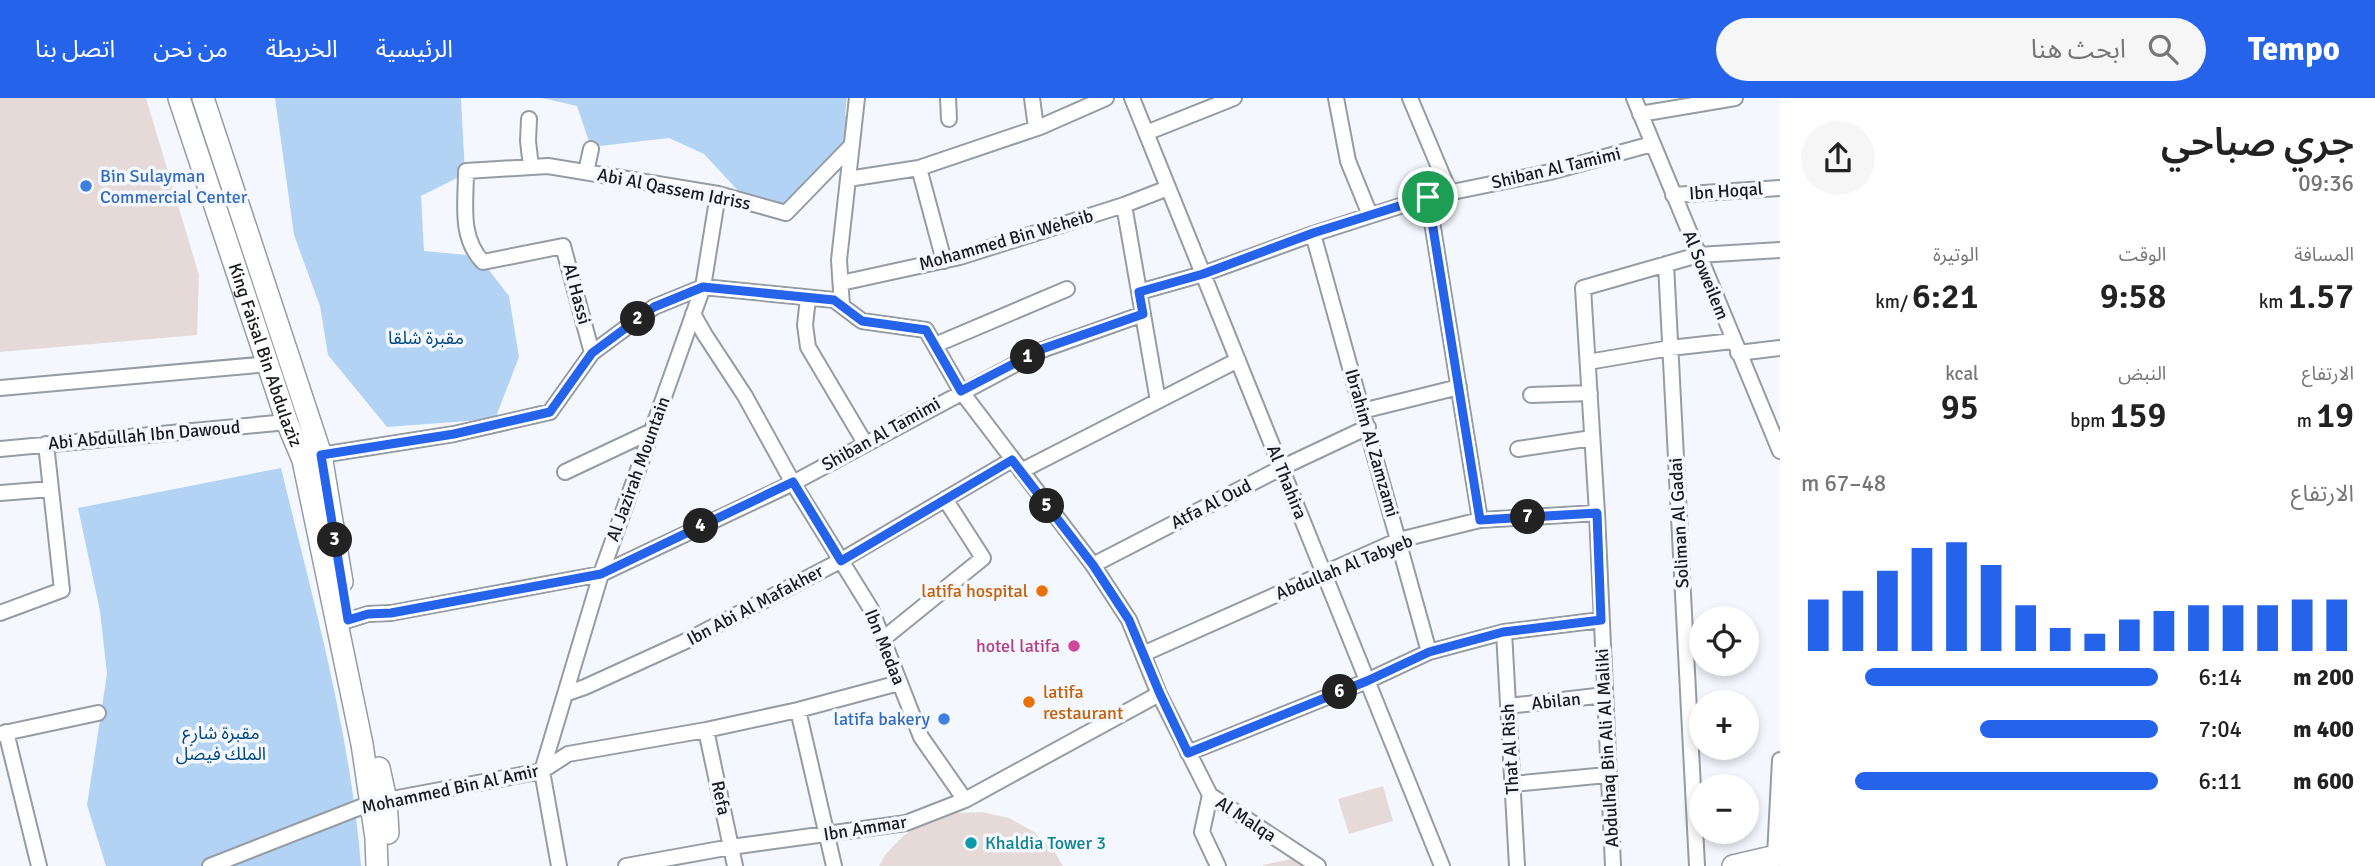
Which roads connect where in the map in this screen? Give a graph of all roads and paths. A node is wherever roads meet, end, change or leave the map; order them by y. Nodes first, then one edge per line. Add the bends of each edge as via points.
1 (179, 98) edge
2 (203, 98) edge
3 (857, 98) edge
4 (948, 98) edge
5 (1032, 98) edge
6 (1106, 98) edge
7 (1132, 98) edge
8 (1234, 98) edge
9 (1336, 98) edge
10 (1409, 98) edge
11 (1634, 98) edge
12 (1735, 98) edge
13 (1640, 114) junction
14 (529, 119) dead end
15 (949, 119) dead end
16 (1036, 128) junction
17 (1146, 133) junction
18 (1652, 144) junction
19 (852, 145) junction
20 (591, 149) dead end
21 (530, 167) junction
22 (919, 168) junction
23 (466, 171) joint
24 (586, 172) junction
25 (848, 178) junction
26 (1168, 188) junction
27 (1780, 188) edge
28 (1450, 191) junction
29 (718, 194) junction
30 (1673, 195) junction
31 (1428, 197) junction
32 (1124, 205) junction
33 (1370, 215) junction
34 (1313, 233) junction
35 (1780, 250) edge
36 (1698, 255) junction
37 (944, 261) junction
38 (1666, 264) junction
39 (1203, 274) junction
40 (841, 283) junction
41 (703, 287) junction
42 (1067, 289) dead end
43 (1139, 292) junction
44 (808, 298) junction
45 (842, 306) junction
46 (693, 314) junction
47 (1143, 314) junction
48 (935, 345) junction
49 (1735, 347) junction
50 (1670, 348) junction
51 (1780, 348) edge
52 (592, 353) junction
53 (1238, 360) junction
54 (1588, 362) junction
55 (269, 364) junction
56 (1459, 387) junction
57 (0, 388) edge
58 (961, 391) junction
59 (1590, 393) junction
60 (1531, 395) dead end
61 (1158, 401) junction
62 (1362, 411) junction
63 (288, 422) junction
64 (1368, 427) junction
65 (652, 431) junction
66 (1592, 438) junction
67 (865, 443) junction
68 (46, 444) junction
69 (0, 449) edge
70 (1518, 449) dead end
71 (1780, 451) edge
72 (321, 455) junction
73 (1016, 466) junction
74 (1281, 468) junction
75 (565, 472) dead end
76 (793, 482) junction
77 (51, 489) junction
78 (0, 493) edge
79 (944, 499) junction
80 (1597, 513) junction
81 (1480, 520) junction
82 (1399, 540) junction
83 (841, 561) junction
84 (1093, 565) junction
85 (1324, 573) junction
86 (601, 574) junction
87 (0, 612) edge
88 (1601, 620) junction
89 (342, 622) junction
90 (1503, 632) junction
91 (883, 639) junction
92 (1429, 652) junction
93 (1143, 654) junction
94 (1367, 681) junction
95 (899, 683) junction
96 (565, 694) junction
97 (1160, 694) junction
98 (1605, 695) junction
99 (1508, 706) junction
100 (798, 710) junction
101 (98, 713) dead end
102 (706, 730) junction
103 (3, 733) edge
104 (1188, 753) junction
105 (1780, 760) edge
106 (542, 771) junction
107 (1607, 775) junction
108 (1512, 784) junction
109 (1210, 795) junction
110 (965, 800) junction
111 (378, 802) junction
112 (827, 834) junction
113 (731, 847) junction
114 (1778, 856) edge
115 (39, 866) edge
116 (210, 866) edge
117 (377, 866) edge
118 (391, 866) edge
119 (559, 866) edge
120 (631, 866) edge
121 (735, 866) edge
122 (834, 866) edge
123 (1218, 866) edge
124 (1318, 866) edge
125 (1442, 866) edge
126 (1517, 866) edge
127 (1613, 866) edge
128 (1697, 866) edge
129 (1733, 866) edge

1 - 55 street, King Faisal Bin Abdulaziz
2 - 72 street, King Faisal Bin Abdulaziz
3 - 19 street
4 - 15 street
5 - 16 street
6 - 16 street
7 - 17 street, Al Thahira
8 - 17 street
9 - 33 street via 1348,161
10 - 28 street
11 - 13 street, Al Soweilem
12 - 13 street
13 - 18 street, Al Soweilem
14 - 21 street
16 - 22 street
17 - 26 street, Al Thahira
18 - 28 street, Shiban Al Tamimi via 1550,172
18 - 30 street, Al Soweilem
19 - 25 street
19 - 29 street, Abi Al Qassem Idriss via 786,213
20 - 24 street
21 - 23 street, Abi Al Qassem Idriss
21 - 24 street, Abi Al Qassem Idriss
22 - 25 street
22 - 37 street
23 - 52 street, Al Hassi via 466,233 474,252 483,262 564,246
24 - 29 street, Abi Al Qassem Idriss
25 - 40 street via 839,260
26 - 32 street, Mohammed Bin Weheib
26 - 39 street, Al Thahira
27 - 30 street, Ibn Hoqal
28 - 31 street, Shiban Al Tamimi
29 - 41 street, Al Jazirah Mountain
30 - 36 street, Al Soweilem
31 - 33 street, Shiban Al Tamimi
31 - 56 street
32 - 37 street, Mohammed Bin Weheib
32 - 43 street
33 - 34 street, Shiban Al Tamimi
34 - 39 street, Shiban Al Tamimi
34 - 62 street, Ibrahim Al Zamzami
35 - 36 street, Abdulhaq Bin Ali Al Maliki
36 - 38 street, Abdulhaq Bin Ali Al Maliki
36 - 49 street, Al Soweilem
37 - 40 street, Mohammed Bin Weheib
38 - 50 street, Soliman Al Gadai
38 - 54 street, Abdulhaq Bin Ali Al Maliki via 1583,288
39 - 43 street, Shiban Al Tamimi
39 - 53 street, Al Thahira
40 - 45 street
41 - 44 street
41 - 46 street, Al Jazirah Mountain
41 - 52 street via 654,307
42 - 48 street
43 - 47 street
44 - 45 street via 834,300
44 - 67 street via 808,347
45 - 48 street via 862,321 926,330
46 - 65 street, Al Jazirah Mountain
46 - 76 street, Ibn Medaa
47 - 58 street, Shiban Al Tamimi via 1042,349
47 - 61 street
48 - 58 street
49 - 50 street
49 - 51 street
49 - 71 street, Al Soweilem
50 - 54 street
50 - 128 street, Soliman Al Gadai
52 - 72 street via 550,412 454,434
53 - 61 street, Ibn Abi Al Mafakher
53 - 74 street, Al Thahira
54 - 59 street, Abdulhaq Bin Ali Al Maliki
55 - 57 street
55 - 63 street, King Faisal Bin Abdulaziz
56 - 62 street
56 - 81 street
58 - 67 street, Shiban Al Tamimi
58 - 73 street
59 - 60 street
59 - 66 street, Abdulhaq Bin Ali Al Maliki
61 - 73 street, Ibn Abi Al Mafakher
62 - 64 street, Ibrahim Al Zamzami
63 - 68 street, Abi Abdullah Ibn Dawoud
63 - 89 street, King Faisal Bin Abdulaziz via 303,460
64 - 74 street, Atfa Al Oud
64 - 82 street, Ibrahim Al Zamzami
65 - 75 street
65 - 86 street, Al Jazirah Mountain
66 - 70 street
66 - 80 street, Abdulhaq Bin Ali Al Maliki
67 - 76 street, Shiban Al Tamimi
68 - 69 street, Abi Abdullah Ibn Dawoud
68 - 77 street
72 - 89 street, King Faisal Bin Abdulaziz
73 - 79 street, Ibn Abi Al Mafakher
73 - 84 street
74 - 84 street, Atfa Al Oud
74 - 85 street, Al Thahira
76 - 83 street, Ibn Medaa
76 - 86 street, Shiban Al Tamimi
77 - 78 street
77 - 87 street via 62,590
79 - 83 street, Ibn Abi Al Mafakher
79 - 91 street via 983,558
80 - 81 street, Abdullah Al Tabyeb
80 - 88 street, Abdulhaq Bin Ali Al Maliki
81 - 82 street, Abdullah Al Tabyeb
82 - 85 street, Abdullah Al Tabyeb
82 - 92 street, Ibrahim Al Zamzami
83 - 91 street, Ibn Medaa via 871,609
83 - 96 street, Ibn Abi Al Mafakher via 687,641
84 - 93 street via 1129,620
85 - 93 street, Abdullah Al Tabyeb
85 - 94 street, Al Thahira
86 - 89 street, Shiban Al Tamimi
86 - 96 street, Al Jazirah Mountain
88 - 90 street
88 - 98 street, Abdulhaq Bin Ali Al Maliki
89 - 111 street, King Faisal Bin Abdulaziz
90 - 92 street
90 - 99 street, That Al Rish
91 - 95 street, Ibn Medaa
92 - 94 street
93 - 97 street
94 - 104 street
94 - 125 street, Al Thahira
95 - 100 street, Mohammed Bin Al Amir
95 - 110 street, Ibn Medaa via 921,737
96 - 106 street, Al Jazirah Mountain
97 - 104 street
97 - 110 street, Ibn Ammar
98 - 99 street, Abilan
98 - 107 street, Abdulhaq Bin Ali Al Maliki
99 - 108 street, That Al Rish
100 - 102 street, Mohammed Bin Al Amir
100 - 112 street
101 - 103 street
102 - 106 street, Mohammed Bin Al Amir via 568,754
102 - 113 street, Refa
103 - 115 street
104 - 109 street
105 - 114 street
106 - 111 street, Mohammed Bin Al Amir
106 - 119 street, Al Jazirah Mountain
107 - 108 street
107 - 127 street, Abdulhaq Bin Ali Al Maliki
108 - 126 street, That Al Rish
109 - 123 street via 1202,832
109 - 124 street, Al Malqa
110 - 112 street, Ibn Ammar via 906,823
111 - 116 street, Mohammed Bin Al Amir
111 - 117 street, King Faisal Bin Abdulaziz
111 - 118 street, King Faisal Bin Abdulaziz
112 - 113 street, Ibn Ammar
112 - 122 street
113 - 120 street, Ibn Ammar
113 - 121 street, Refa
114 - 129 street

